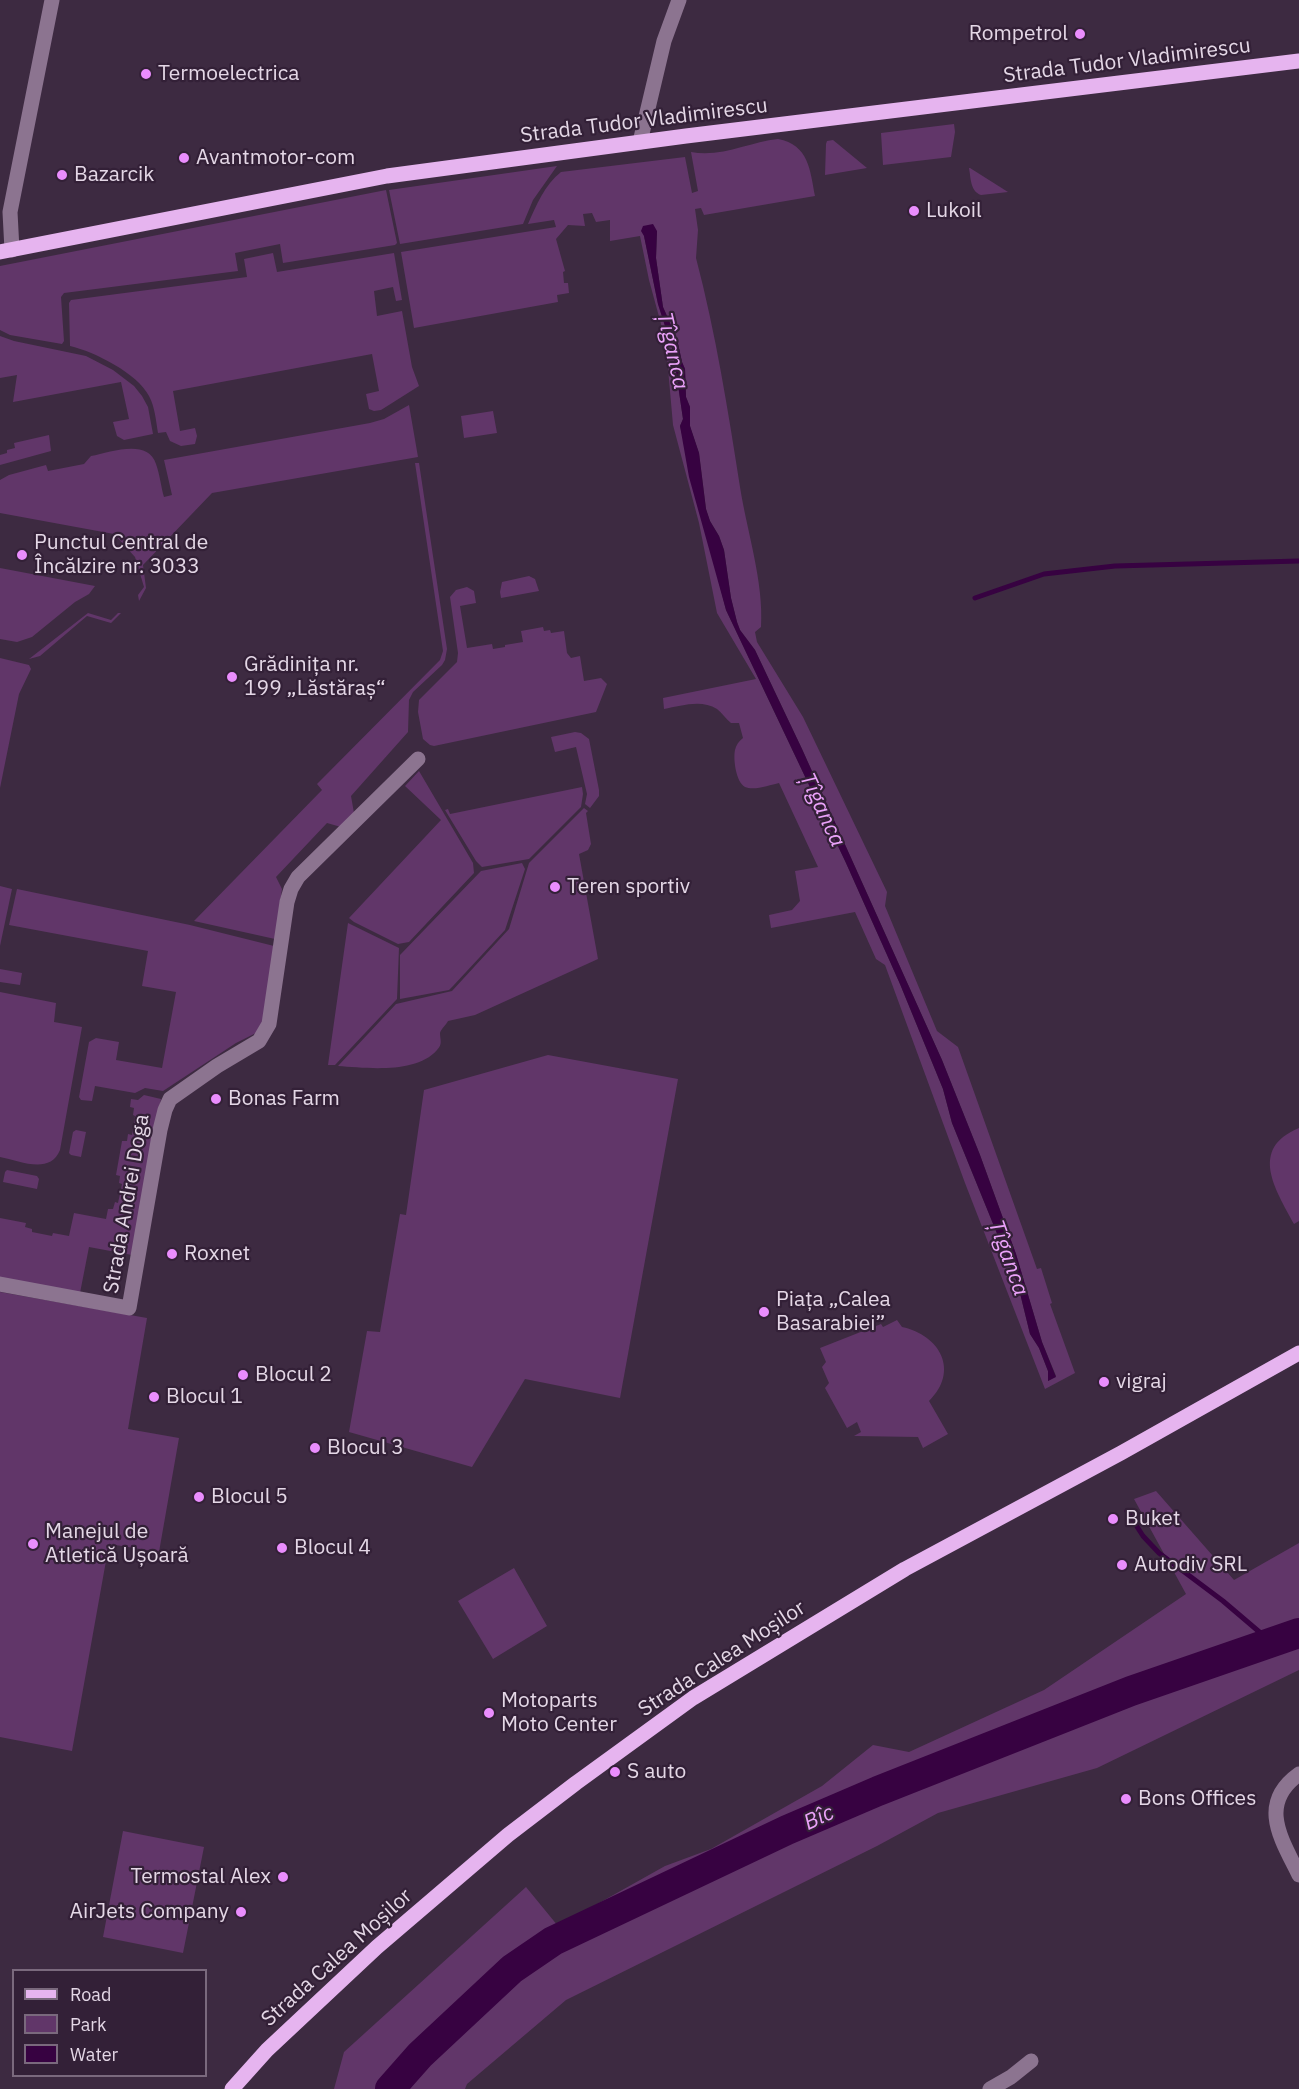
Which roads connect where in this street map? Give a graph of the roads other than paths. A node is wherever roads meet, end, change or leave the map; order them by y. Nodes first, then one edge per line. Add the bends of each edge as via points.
1 (52, 0) edge
2 (679, 0) edge
3 (1299, 61) edge
4 (640, 142) junction
5 (6, 251) edge
6 (418, 759) dead end
7 (0, 1284) edge
8 (1299, 1353) edge
9 (1299, 1774) edge
10 (1299, 1875) edge
11 (1031, 2061) dead end
12 (232, 2089) edge
13 (990, 2089) edge

1 - 5 street via 10,212
2 - 4 street via 664,41
3 - 4 main road, Strada Tudor Vladimirescu
4 - 5 main road, Strada Tudor Vladimirescu via 387,176
6 - 7 street, Strada Andrei Doga via 291,889 269,1024 259,1041 170,1099 160,1130 129,1308
8 - 12 main road, Strada Calea Moșilor via 905,1569 693,1698 508,1835 377,1947 267,2050
9 - 10 street via 1280,1797 1275,1814 1277,1832
11 - 13 street

